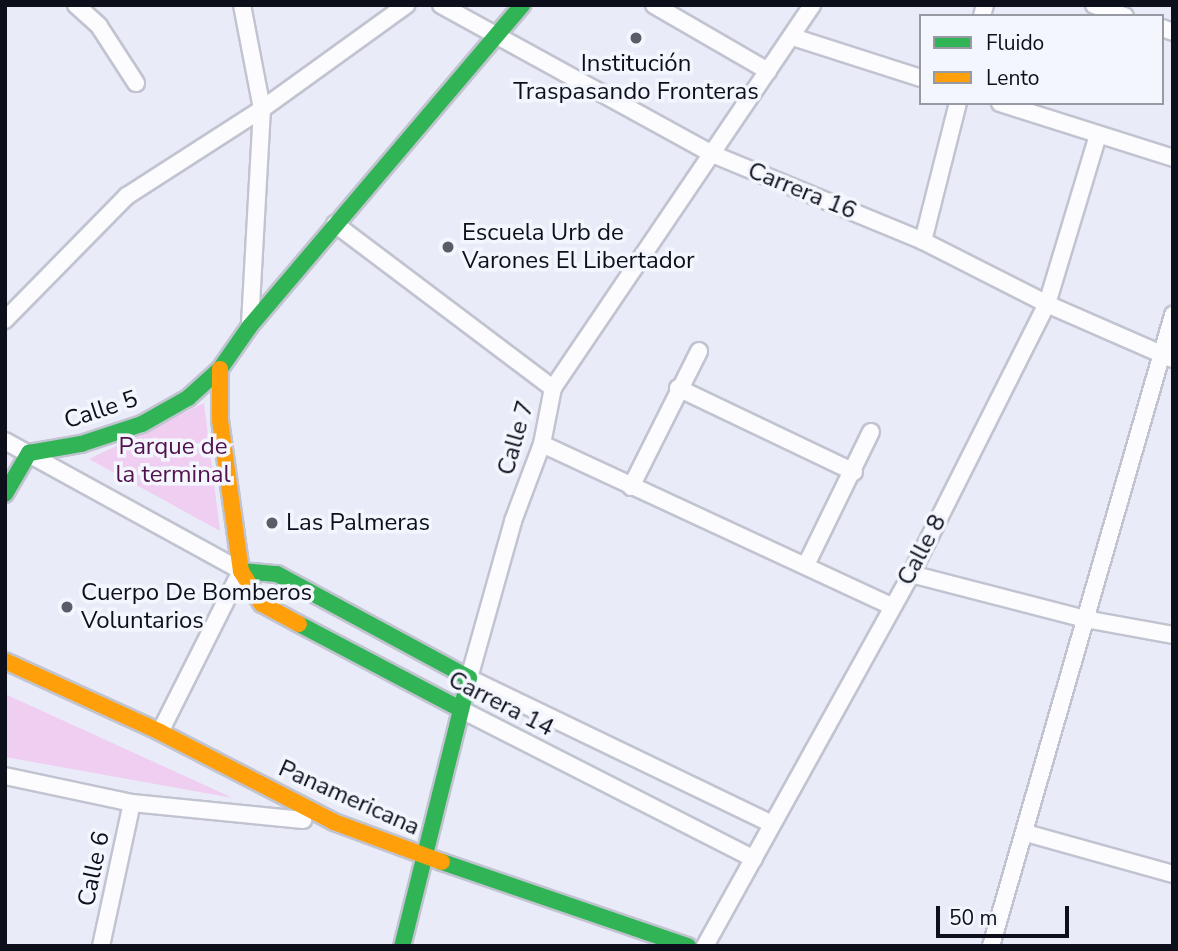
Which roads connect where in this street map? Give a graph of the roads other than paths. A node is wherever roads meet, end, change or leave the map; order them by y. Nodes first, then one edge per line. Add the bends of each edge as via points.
1 (76, 5) edge
2 (242, 5) edge
3 (406, 5) edge
4 (440, 5) edge
5 (522, 5) edge
6 (653, 5) edge
7 (812, 5) edge
8 (1094, 5) edge
9 (1119, 14) edge
10 (493, 36) junction
11 (793, 37) junction
12 (768, 71) junction
13 (919, 77) edge
14 (136, 83) dead end
15 (957, 105) edge
16 (1006, 105) edge
17 (262, 109) junction
18 (1098, 135) junction
19 (712, 154) junction
20 (1173, 158) edge
21 (335, 224) junction
22 (923, 241) junction
23 (1047, 304) junction
24 (1173, 315) edge
25 (5, 320) edge
26 (250, 326) junction
27 (699, 351) dead end
28 (1167, 356) edge
29 (220, 369) junction
30 (553, 388) junction
31 (678, 388) junction
32 (871, 432) dead end
33 (5, 441) edge
34 (542, 444) junction
35 (29, 453) junction
36 (854, 471) junction
37 (631, 487) junction
38 (5, 494) edge
39 (806, 565) junction
40 (241, 571) junction
41 (911, 574) junction
42 (891, 606) junction
43 (1085, 620) junction
44 (1173, 635) edge
45 (5, 662) edge
46 (5, 677) edge
47 (469, 678) junction
48 (460, 709) junction
49 (160, 732) junction
50 (5, 776) edge
51 (132, 803) junction
52 (303, 820) junction
53 (772, 824) junction
54 (1026, 833) junction
55 (754, 859) junction
56 (421, 861) junction
57 (1173, 874) edge
58 (101, 946) edge
59 (402, 946) edge
60 (651, 946) edge
61 (688, 946) edge
62 (705, 946) edge
63 (991, 946) edge

1 - 14 street via 99,26
2 - 17 street
3 - 17 street
4 - 10 street, Carrera 16
5 - 10 street, Calle 5
6 - 12 street
7 - 11 street, Calle 7
8 - 9 street
10 - 19 street, Carrera 16
10 - 21 street, Calle 5
11 - 12 street, Calle 7
11 - 13 street
12 - 19 street, Calle 7
15 - 22 street
16 - 18 street
17 - 25 street via 127,196
17 - 26 street
18 - 20 street
18 - 23 street, Calle 8
19 - 22 street, Carrera 16
19 - 30 street, Calle 7
21 - 26 street, Calle 5
21 - 30 street
22 - 23 street, Carrera 16
23 - 28 street, Carrera 16
23 - 41 street, Calle 8
24 - 28 street
26 - 29 street, Calle 5
27 - 31 street
28 - 43 street
29 - 35 street, Calle 5 via 188,398 142,424 81,444
29 - 40 street via 220,420
30 - 34 street, Calle 7
31 - 36 street
31 - 37 street
32 - 36 street
33 - 35 street, Carrera 14
34 - 37 street
34 - 47 street, Calle 7 via 513,521
35 - 38 street
35 - 40 street, Carrera 14
36 - 39 street
37 - 39 street
39 - 42 street
40 - 47 street, Carrera 14 via 277,574
40 - 48 street, Carrera 14 via 262,604
40 - 49 street
41 - 42 street, Calle 8
41 - 43 street
42 - 53 street, Calle 8
43 - 44 street
43 - 54 street
45 - 49 street, Panamericana
46 - 52 street, Panamericana via 154,744
47 - 48 street, Calle 7
47 - 53 street, Carrera 14
48 - 55 street, Carrera 14
48 - 56 street, Calle 7
49 - 56 street, Panamericana via 334,822
50 - 51 street
51 - 52 street
51 - 58 street, Calle 6
52 - 56 street, Panamericana
53 - 55 street, Calle 8
54 - 57 street
54 - 63 street
55 - 62 street, Calle 8
56 - 59 street, Calle 7
56 - 60 street, Panamericana
56 - 61 street, Panamericana

